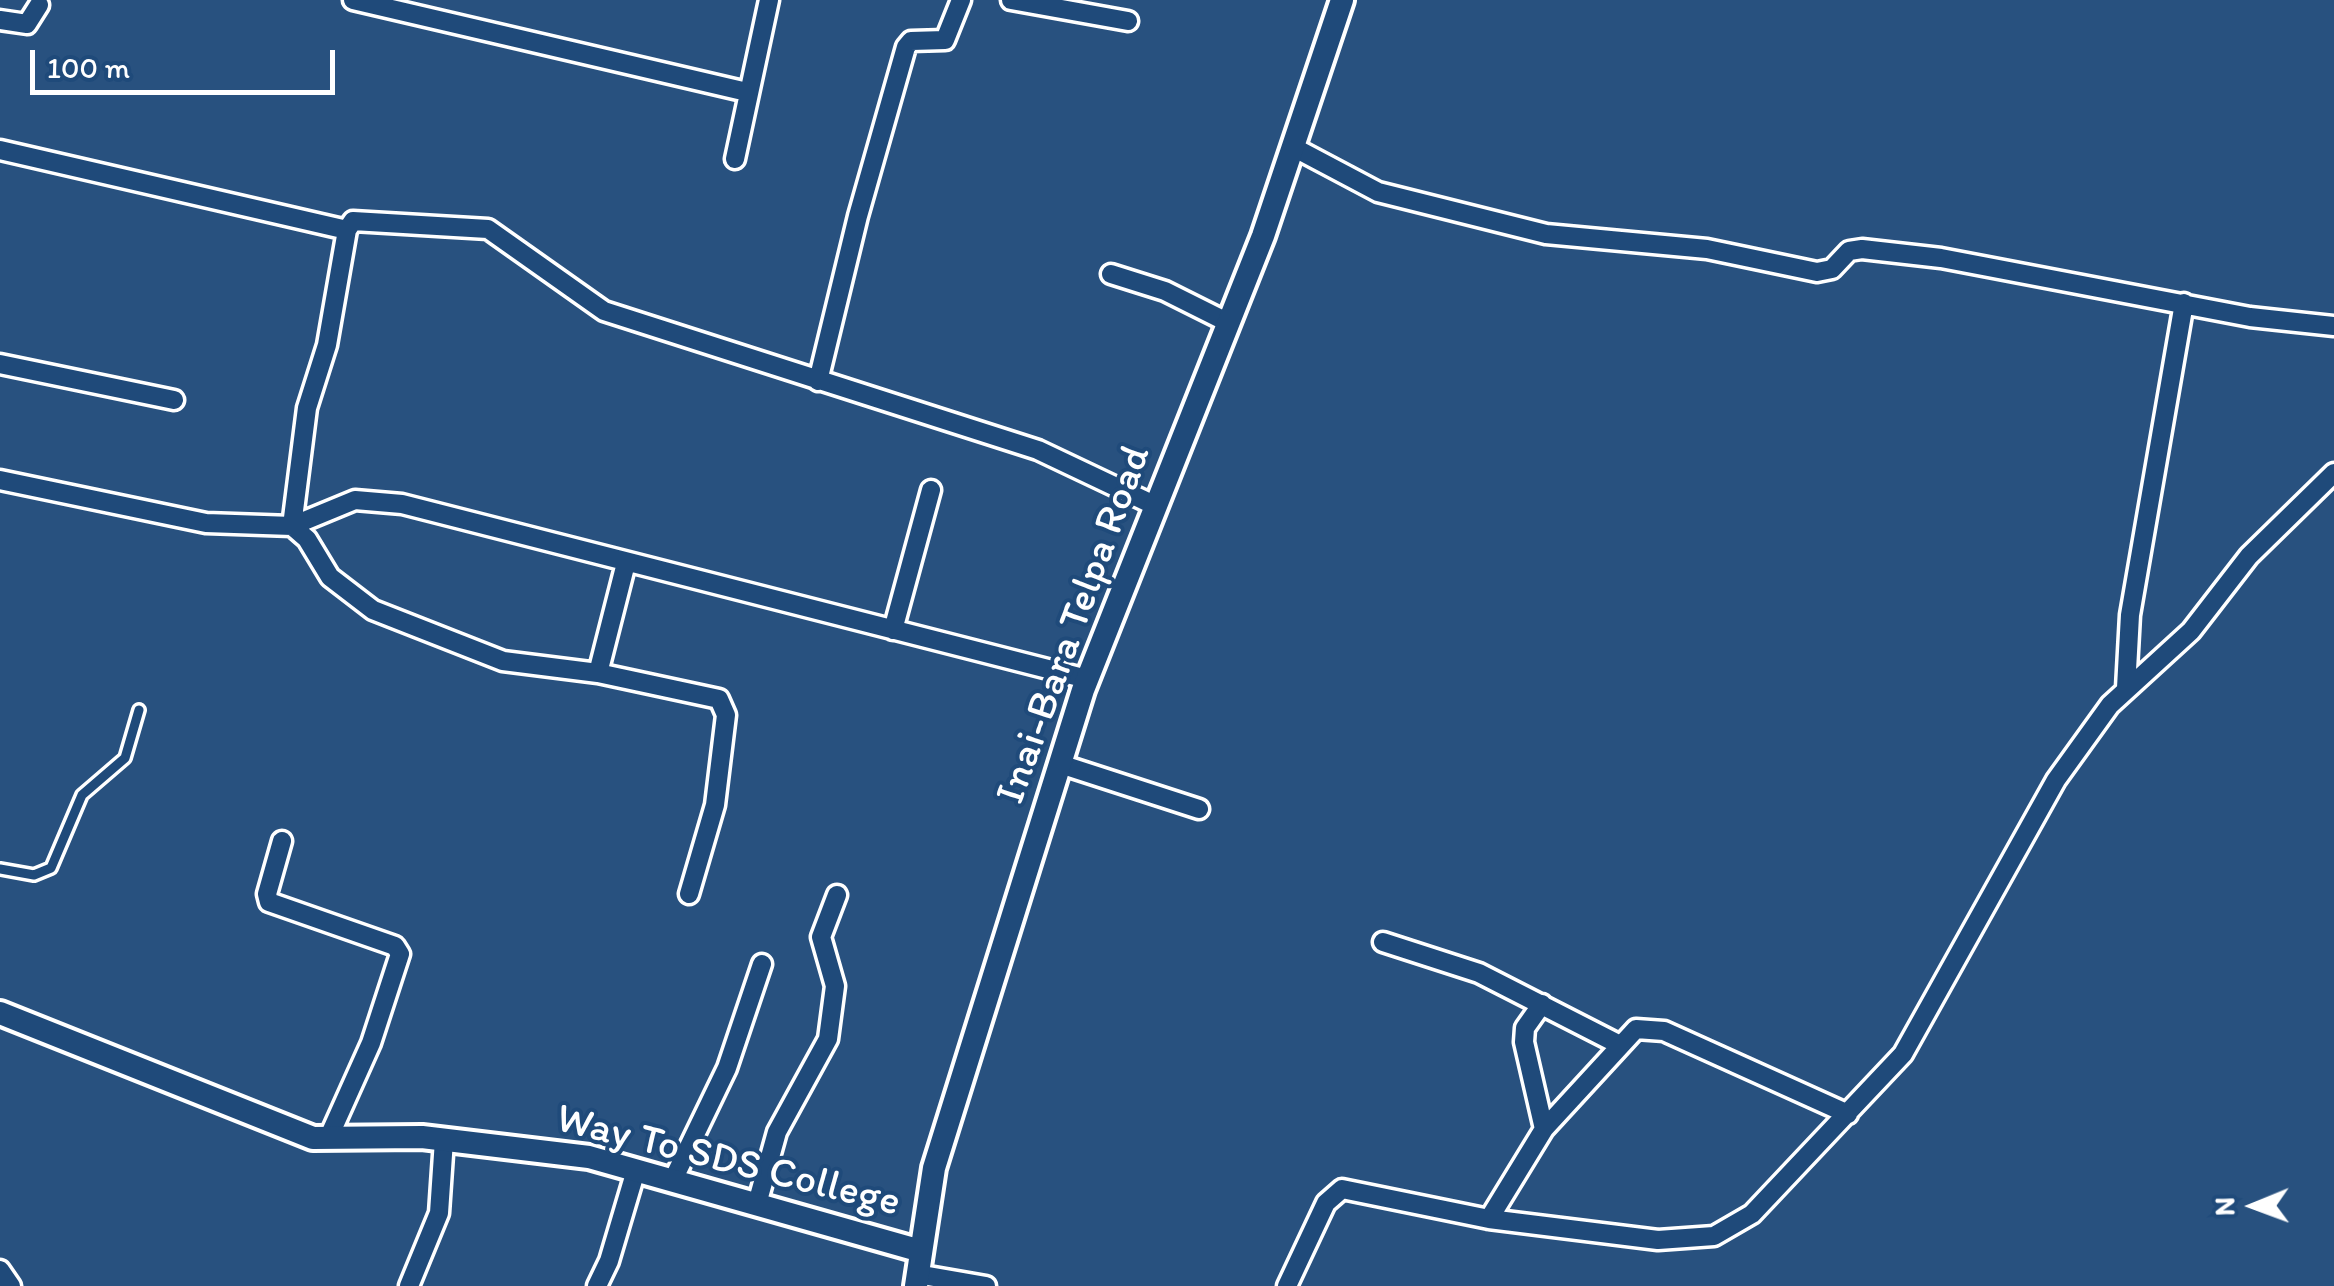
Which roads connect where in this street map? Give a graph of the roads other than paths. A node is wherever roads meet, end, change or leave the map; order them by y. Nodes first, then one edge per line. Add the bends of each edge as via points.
1 (353, 0) edge
2 (769, 0) edge
3 (960, 0) edge
4 (1012, 0) edge
5 (1342, 0) edge
6 (40, 2) edge
7 (0, 20) edge
8 (1128, 21) dead end
9 (747, 92) junction
10 (1293, 147) junction
11 (0, 150) edge
12 (735, 159) dead end
13 (347, 230) junction
14 (1111, 274) dead end
15 (2184, 303) junction
16 (1228, 322) junction
17 (2334, 326) edge
18 (0, 364) edge
19 (818, 380) junction
20 (174, 400) dead end
21 (2334, 473) edge
22 (0, 480) edge
23 (931, 490) dead end
24 (1156, 506) junction
25 (292, 526) junction
26 (626, 563) junction
27 (893, 630) junction
28 (598, 673) junction
29 (1088, 679) junction
30 (2126, 688) junction
31 (139, 710) dead end
32 (1060, 764) junction
33 (1198, 809) dead end
34 (282, 841) dead end
35 (0, 869) edge
36 (688, 894) dead end
37 (837, 895) dead end
38 (1383, 942) dead end
39 (762, 964) dead end
40 (1542, 1004) junction
41 (0, 1013) edge
42 (1620, 1045) junction
43 (1848, 1114) junction
44 (1544, 1129) junction
45 (328, 1139) junction
46 (444, 1140) junction
47 (636, 1170) junction
48 (673, 1180) junction
49 (758, 1204) junction
50 (1489, 1219) junction
51 (0, 1270) edge
52 (918, 1270) edge
53 (11, 1286) edge
54 (409, 1286) edge
55 (597, 1286) edge
56 (986, 1286) edge
57 (1287, 1286) edge

1 - 9 street
2 - 9 street
3 - 19 street via 944,40 912,40 906,47
4 - 8 street
5 - 10 street, Inai-Bara Telpa Road
6 - 7 street via 27,24
9 - 12 street
10 - 15 street via 1378,192 1546,234 1707,250 1817,272 1832,268 1849,250 1862,249
10 - 16 street, Inai-Bara Telpa Road
11 - 13 street
13 - 19 street via 353,221 488,229 604,310
13 - 25 street via 327,345 307,408
14 - 16 street
15 - 17 street
15 - 30 street via 2130,615
16 - 24 street, Inai-Bara Telpa Road
18 - 20 street
19 - 24 street via 1038,450
21 - 30 street via 2249,556 2191,630
22 - 25 street via 206,523
23 - 27 street
24 - 29 street, Inai-Bara Telpa Road
25 - 26 street via 342,502 377,501
25 - 28 street via 340,588 374,610 503,661
26 - 27 street
26 - 28 street
27 - 29 street
28 - 36 street via 712,697 725,709 716,805
29 - 32 street, Inai-Bara Telpa Road
30 - 43 street via 2056,780 1917,1032
31 - 35 lane via 126,758 82,795 51,868 25,875
32 - 33 street
32 - 52 street, Inai-Bara Telpa Road via 934,1168
34 - 45 street via 266,894 270,902 395,946 400,954 371,1043
37 - 49 street via 822,938 835,986 828,1039 777,1132
38 - 40 street via 1479,973
39 - 48 street via 727,1068
40 - 42 street
40 - 44 street via 1525,1028 1524,1042
41 - 45 street, Way To SDS College via 287,1130
42 - 43 street via 1636,1029 1653,1027
42 - 44 street
43 - 50 street via 1752,1214 1714,1236 1658,1240
44 - 50 street
45 - 46 street, Way To SDS College
46 - 47 street, Way To SDS College via 589,1157
46 - 54 street via 439,1213
47 - 48 street, Way To SDS College
47 - 55 street
48 - 49 street, Way To SDS College
49 - 52 street, Way To SDS College
50 - 57 street via 1336,1191
51 - 53 street
52 - 56 street

